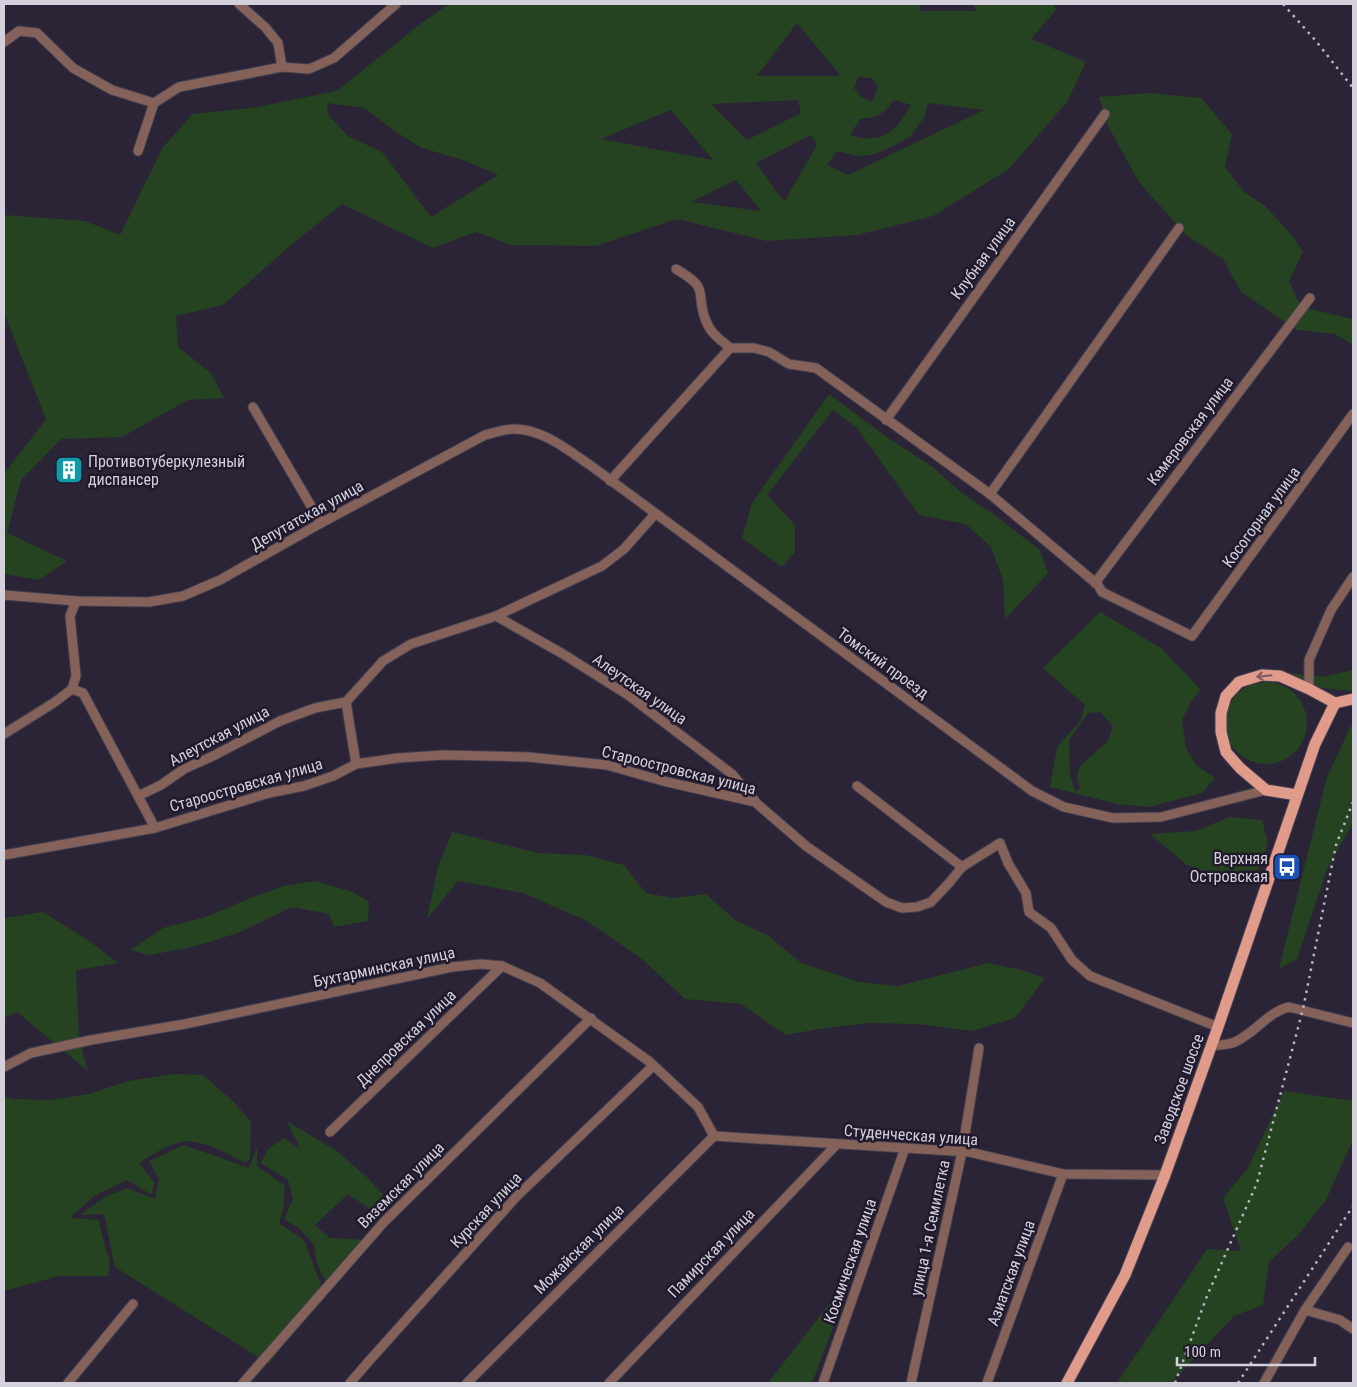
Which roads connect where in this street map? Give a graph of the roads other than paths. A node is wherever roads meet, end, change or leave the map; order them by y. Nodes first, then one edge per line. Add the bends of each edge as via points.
1 (239, 4) edge
2 (396, 4) edge
3 (4, 42) edge
4 (282, 67) junction
5 (154, 103) junction
6 (1105, 114) dead end
7 (138, 151) dead end
8 (1179, 228) dead end
9 (676, 269) dead end
10 (1310, 298) dead end
11 (730, 348) junction
12 (254, 407) dead end
13 (1353, 414) edge
14 (886, 420) junction
15 (545, 436) joint
16 (610, 481) junction
17 (990, 494) junction
18 (655, 514) junction
19 (321, 523) junction
20 (1353, 577) edge
21 (1097, 584) junction
22 (4, 595) edge
23 (76, 601) junction
24 (496, 616) junction
25 (1309, 688) junction
26 (72, 689) junction
27 (1353, 700) edge
28 (346, 702) junction
29 (1335, 703) junction
30 (4, 734) edge
31 (356, 764) junction
32 (857, 786) dead end
33 (1266, 790) junction
34 (1297, 795) junction
35 (138, 796) junction
36 (755, 802) junction
37 (155, 828) junction
38 (4, 855) edge
39 (962, 867) junction
40 (502, 966) junction
41 (591, 1018) junction
42 (1353, 1023) edge
43 (1218, 1027) junction
44 (1211, 1046) junction
45 (979, 1048) dead end
46 (4, 1066) edge
47 (653, 1066) junction
48 (330, 1132) dead end
49 (714, 1136) junction
50 (837, 1144) junction
51 (905, 1148) junction
52 (962, 1152) junction
53 (1063, 1174) junction
54 (1165, 1175) junction
55 (1348, 1247) dead end
56 (133, 1304) dead end
57 (1305, 1310) junction
58 (1353, 1329) edge
59 (68, 1383) edge
60 (243, 1383) edge
61 (350, 1383) edge
62 (467, 1383) edge
63 (609, 1383) edge
64 (823, 1383) edge
65 (911, 1383) edge
66 (986, 1383) edge
67 (1067, 1383) edge
68 (1264, 1383) edge

1 - 4 street via 278,43
2 - 4 street via 334,58 309,69
3 - 5 street via 19,31 37,33 74,68 112,90
4 - 5 street via 179,87
5 - 7 street
6 - 14 street, Клубная улица
8 - 17 street
9 - 11 street via 696,282 706,323
10 - 21 street, Кемеровская улица
11 - 14 street via 754,348 769,352 789,364 816,368
11 - 16 street
12 - 19 street
13 - 21 street, Косогорная улица via 1192,636 1102,592
14 - 17 street
15 - 16 street, Томский проезд
15 - 19 street, Депутатская улица via 534,431 511,429 486,435
16 - 18 street, Томский проезд
17 - 21 street
18 - 24 street via 624,550 602,566
18 - 33 street, Томский проезд via 1024,785 1064,807 1113,818 1161,817
19 - 23 street, Депутатская улица via 220,580 183,596 149,602
20 - 25 street via 1331,610 1309,660
22 - 23 street, Депутатская улица
23 - 26 street via 70,616 76,676
24 - 28 street via 411,644 383,661
24 - 36 street, Алеутская улица via 628,695 732,774
25 - 29 main road
25 -> 33 main road via 1280,676 1262,675 1239,682 1226,696 1220,732 1226,752
26 - 30 street
26 - 35 street via 83,693
27 - 29 main road
28 - 31 street
28 - 35 street, Алеутская улица via 315,708 280,721
29 - 34 main road, Заводское шоссе via 1315,744
31 - 36 street, Староостровская улица via 443,755 528,757 607,766
31 - 37 street, Староостровская улица via 304,786 268,793
32 - 39 street
33 - 34 main road
34 - 43 main road, Заводское шоссе
35 - 37 street
36 - 39 street, Староостровская улица via 806,846 886,902 902,908 931,902
37 - 38 street, Староостровская улица
39 - 43 street, Староостровская улица via 1000,843 1026,893 1029,912 1051,928 1072,960 1084,971
40 - 41 street, Бухтарминская улица via 540,983
40 - 46 street, Бухтарминская улица via 481,964 452,968 185,1024 91,1040 31,1053
40 - 48 street, Днепровская улица
41 - 47 street, Бухтарминская улица
41 - 60 street, Вяземская улица via 384,1222
42 - 44 street via 1289,1007 1279,1009 1234,1043
43 - 44 main road, Заводское шоссе
44 - 54 main road, Заводское шоссе
45 - 52 street, улица 1-я Семилетка
47 - 49 street, Бухтарминская улица via 698,1107
47 - 61 street, Курская улица via 516,1197
49 - 50 street, Студенческая улица
49 - 62 street, Можайская улица
50 - 51 street, Студенческая улица
50 - 63 street, Памирская улица
51 - 52 street, Студенческая улица
51 - 64 street, Космическая улица
52 - 53 street, Студенческая улица
52 - 65 street, улица 1-я Семилетка
53 - 54 street, Студенческая улица
53 - 66 street, Азиатская улица
54 - 67 main road, Заводское шоссе via 1125,1275
55 - 57 street
56 - 59 street
57 - 58 street via 1340,1320
57 - 68 street

